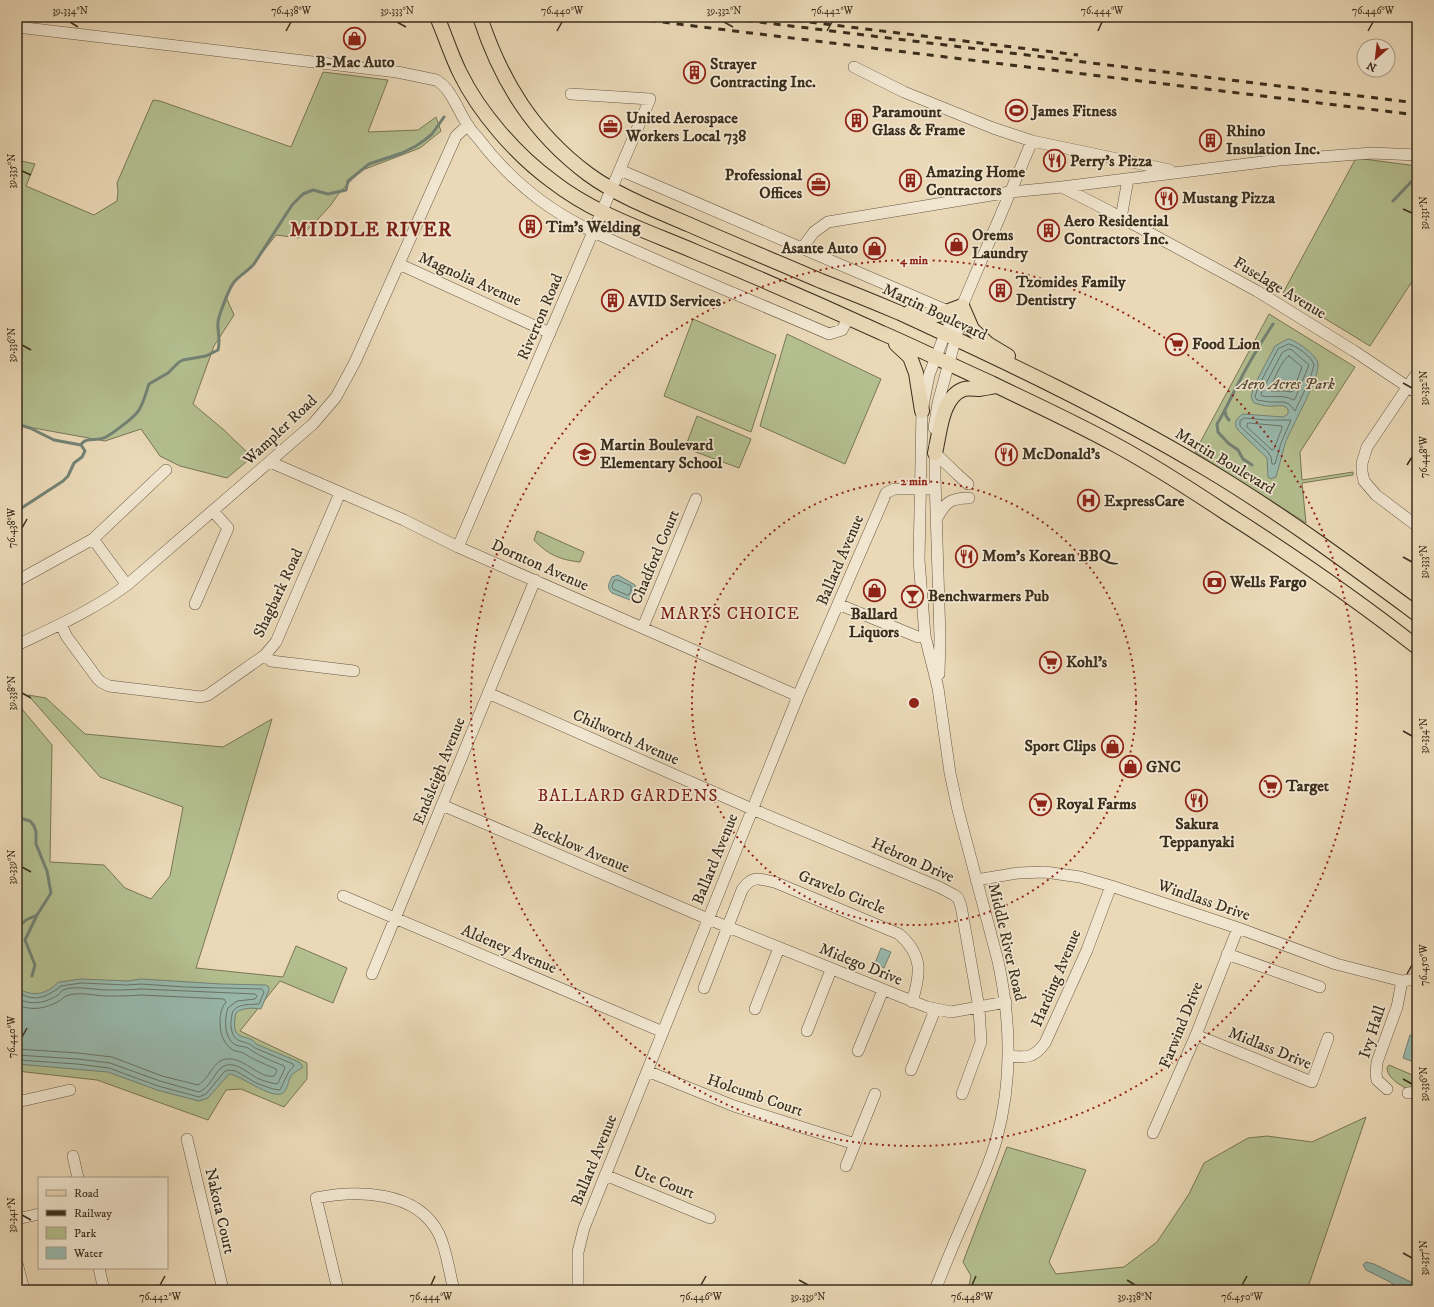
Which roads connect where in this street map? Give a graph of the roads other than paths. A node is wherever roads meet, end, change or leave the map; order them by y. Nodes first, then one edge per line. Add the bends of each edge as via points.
1 (438, 17) edge
2 (480, 17) edge
3 (17, 27) edge
4 (854, 67) dead end
5 (571, 94) dead end
6 (468, 125) junction
7 (1032, 141) junction
8 (1417, 155) edge
9 (620, 170) junction
10 (1178, 172) junction
11 (1128, 179) junction
12 (1062, 188) junction
13 (612, 189) junction
14 (1010, 192) junction
15 (602, 212) junction
16 (1121, 218) junction
17 (593, 232) junction
18 (802, 248) junction
19 (399, 264) junction
20 (962, 306) junction
21 (948, 311) junction
22 (897, 312) junction
23 (845, 324) junction
24 (550, 333) junction
25 (885, 334) junction
26 (950, 337) junction
27 (936, 358) junction
28 (949, 363) junction
29 (1417, 373) edge
30 (996, 386) junction
31 (1408, 386) junction
32 (1417, 393) edge
33 (1087, 403) junction
34 (922, 411) junction
35 (935, 453) junction
36 (270, 462) junction
37 (166, 470) dead end
38 (968, 484) dead end
39 (920, 489) junction
40 (935, 489) junction
41 (340, 493) junction
42 (969, 498) dead end
43 (696, 499) dead end
44 (213, 511) junction
45 (936, 521) junction
46 (1417, 526) edge
47 (93, 539) junction
48 (458, 547) junction
49 (535, 580) junction
50 (17, 581) edge
51 (126, 585) junction
52 (195, 604) dead end
53 (838, 604) junction
54 (1417, 614) edge
55 (61, 625) junction
56 (643, 627) junction
57 (925, 636) junction
58 (17, 645) edge
59 (1417, 647) edge
60 (265, 655) junction
61 (354, 671) dead end
62 (938, 688) junction
63 (488, 693) junction
64 (798, 696) junction
65 (442, 805) junction
66 (752, 809) junction
67 (976, 880) junction
68 (1111, 886) junction
69 (343, 896) dead end
70 (395, 918) junction
71 (708, 919) junction
72 (727, 927) junction
73 (1238, 928) junction
74 (779, 948) junction
75 (1227, 954) junction
76 (831, 970) junction
77 (372, 974) dead end
78 (1417, 979) edge
79 (1402, 981) junction
80 (1320, 987) dead end
81 (704, 988) dead end
82 (882, 990) junction
83 (912, 1002) junction
84 (1006, 1002) junction
85 (978, 1008) junction
86 (755, 1009) dead end
87 (935, 1010) junction
88 (663, 1032) junction
89 (806, 1032) dead end
90 (1196, 1035) junction
91 (1328, 1038) dead end
92 (858, 1051) dead end
93 (1009, 1056) junction
94 (911, 1070) dead end
95 (647, 1071) junction
96 (1387, 1089) dead end
97 (70, 1090) dead end
98 (875, 1094) dead end
99 (962, 1094) dead end
100 (17, 1102) edge
101 (1153, 1133) dead end
102 (187, 1139) dead end
103 (855, 1144) junction
104 (73, 1156) dead end
105 (846, 1166) dead end
106 (605, 1175) junction
107 (78, 1177) edge
108 (38, 1214) edge
109 (710, 1218) dead end
110 (17, 1219) edge
111 (17, 1263) edge
112 (99, 1269) edge
113 (24, 1290) edge
114 (104, 1290) edge
115 (223, 1290) edge
116 (338, 1290) edge
117 (454, 1290) edge
118 (578, 1290) edge
119 (935, 1290) edge

1 - 15 main road via 467,87 498,130 550,180
2 - 13 main road, Martin Boulevard via 504,77 531,118 570,160
3 - 6 street via 375,69 430,78 444,85
4 - 7 street via 904,92
5 - 9 street, Riverton Road via 650,100
6 - 17 street via 502,167 525,188 557,212
6 - 19 street, Wampler Road via 456,136
7 - 10 street
7 - 14 street, Middle River Road
8 - 10 street via 1330,156
9 - 13 street, Riverton Road
9 - 18 street, Martin Boulevard
10 - 11 street
11 - 12 street
11 - 16 street
12 - 14 street
12 - 16 street, Fuselage Avenue
13 - 15 street, Riverton Road
13 - 22 main road, Martin Boulevard via 743,248
14 - 18 street via 828,222 814,232
14 - 20 street, Middle River Road
15 - 17 street, Riverton Road
15 - 23 main road
16 - 31 street, Fuselage Avenue via 1272,300
17 - 23 street via 829,334 836,333
17 - 24 street, Riverton Road
18 - 21 street, Martin Boulevard
19 - 24 street, Magnolia Avenue
19 - 36 street, Wampler Road via 355,362 336,397 313,424
20 - 21 main road
20 - 26 street, Middle River Road
20 - 33 main road via 972,329 988,344
21 - 22 main road via 938,315
22 - 26 main road, Martin Boulevard
23 - 25 main road
24 - 48 street, Riverton Road
25 - 27 main road
25 - 34 main road via 910,357 916,373
26 - 27 street, Middle River Road
26 - 28 street, Middle River Road
26 - 33 main road, Martin Boulevard
27 - 28 main road
27 - 34 street, Middle River Road via 929,375
28 - 30 main road
28 - 35 street, Middle River Road via 936,412
29 - 31 street
30 - 35 main road via 965,389 956,394 948,403
30 - 59 main road via 1116,444 1192,491 1320,575
31 - 32 street, Fuselage Avenue
31 - 46 street via 1367,447 1362,472 1364,480 1376,495
33 - 54 main road, Martin Boulevard via 1207,469 1344,560
34 - 39 street, Middle River Road
35 - 38 street
35 - 40 street, Middle River Road
36 - 41 street, Dornton Avenue
36 - 44 street, Wampler Road
37 - 47 street
39 - 40 street, Ballard Avenue
39 - 53 street, Ballard Avenue via 894,489 886,494
39 - 57 street, Middle River Road via 919,560
40 - 45 street, Middle River Road
41 - 48 street, Dornton Avenue via 404,520
41 - 60 street, Shagbark Road via 276,642
42 - 45 street via 956,498 951,501 941,510
43 - 56 street, Chadford Court
44 - 51 street, Wampler Road
44 - 52 street via 228,528
45 - 62 street, Middle River Road via 940,638
47 - 50 street
47 - 51 street
48 - 49 street, Dornton Avenue
49 - 56 street, Dornton Avenue
49 - 63 street, Endsleigh Avenue
51 - 55 street, Wampler Road
53 - 57 street via 918,637
53 - 64 street, Ballard Avenue
55 - 58 street, Wampler Road
55 - 60 street, Shagbark Road via 97,678 109,686 201,697 208,695
56 - 64 street, Dornton Avenue
57 - 62 street, Middle River Road
60 - 61 street via 272,661
62 - 67 street, Middle River Road via 950,773
63 - 65 street, Endsleigh Avenue
63 - 66 street, Chilworth Avenue
64 - 66 street, Ballard Avenue
65 - 70 street, Endsleigh Avenue
65 - 71 street, Becklow Avenue
66 - 71 street, Ballard Avenue
66 - 85 street, Hebron Drive via 954,895 960,902 964,917
67 - 68 street, Windlass Drive via 1018,873 1045,872 1080,877
67 - 84 street, Middle River Road via 998,961
68 - 73 street, Windlass Drive
68 - 93 street, Harding Avenue via 1087,950 1045,1043 1035,1055
69 - 70 street, Aldeney Avenue
70 - 77 street, Endsleigh Avenue
70 - 88 street, Aldeney Avenue
71 - 72 street, Midego Drive
71 - 88 street, Ballard Avenue
72 - 74 street, Midego Drive
72 - 81 street, Gravelo Circle
72 - 83 street, Gravelo Circle via 746,883 761,878 777,883 899,934 914,949 918,965 917,985
73 - 75 street, Farwind Drive
73 - 79 street, Windlass Drive via 1336,964
74 - 76 street, Midego Drive
74 - 86 street
75 - 80 street
75 - 90 street, Farwind Drive
76 - 82 street, Midego Drive
76 - 89 street
78 - 79 street, Windlass Drive
79 - 96 street, Ivy Hall via 1397,1007 1376,1069 1377,1080
82 - 83 street, Midego Drive
82 - 92 street
83 - 87 street, Midego Drive
84 - 85 street, Midego Drive
84 - 93 street, Middle River Road
85 - 87 street, Midego Drive via 951,1012
85 - 99 street, Hebron Drive via 981,1042
87 - 94 street
88 - 95 street, Ballard Avenue
90 - 91 street, Midlass Drive via 1312,1082
90 - 101 street, Farwind Drive
93 - 119 street, Middle River Road via 1005,1098 996,1142
95 - 103 street, Holcumb Court via 734,1106
95 - 106 street, Ballard Avenue
97 - 100 street
98 - 103 street
102 - 115 street, Nakota Court
103 - 105 street
104 - 107 street
106 - 109 street, Ute Court
106 - 118 street, Ballard Avenue via 580,1242
108 - 110 street
111 - 113 street
112 - 114 street
116 - 117 street via 316,1198 336,1194 380,1196 412,1206 428,1218 442,1243

